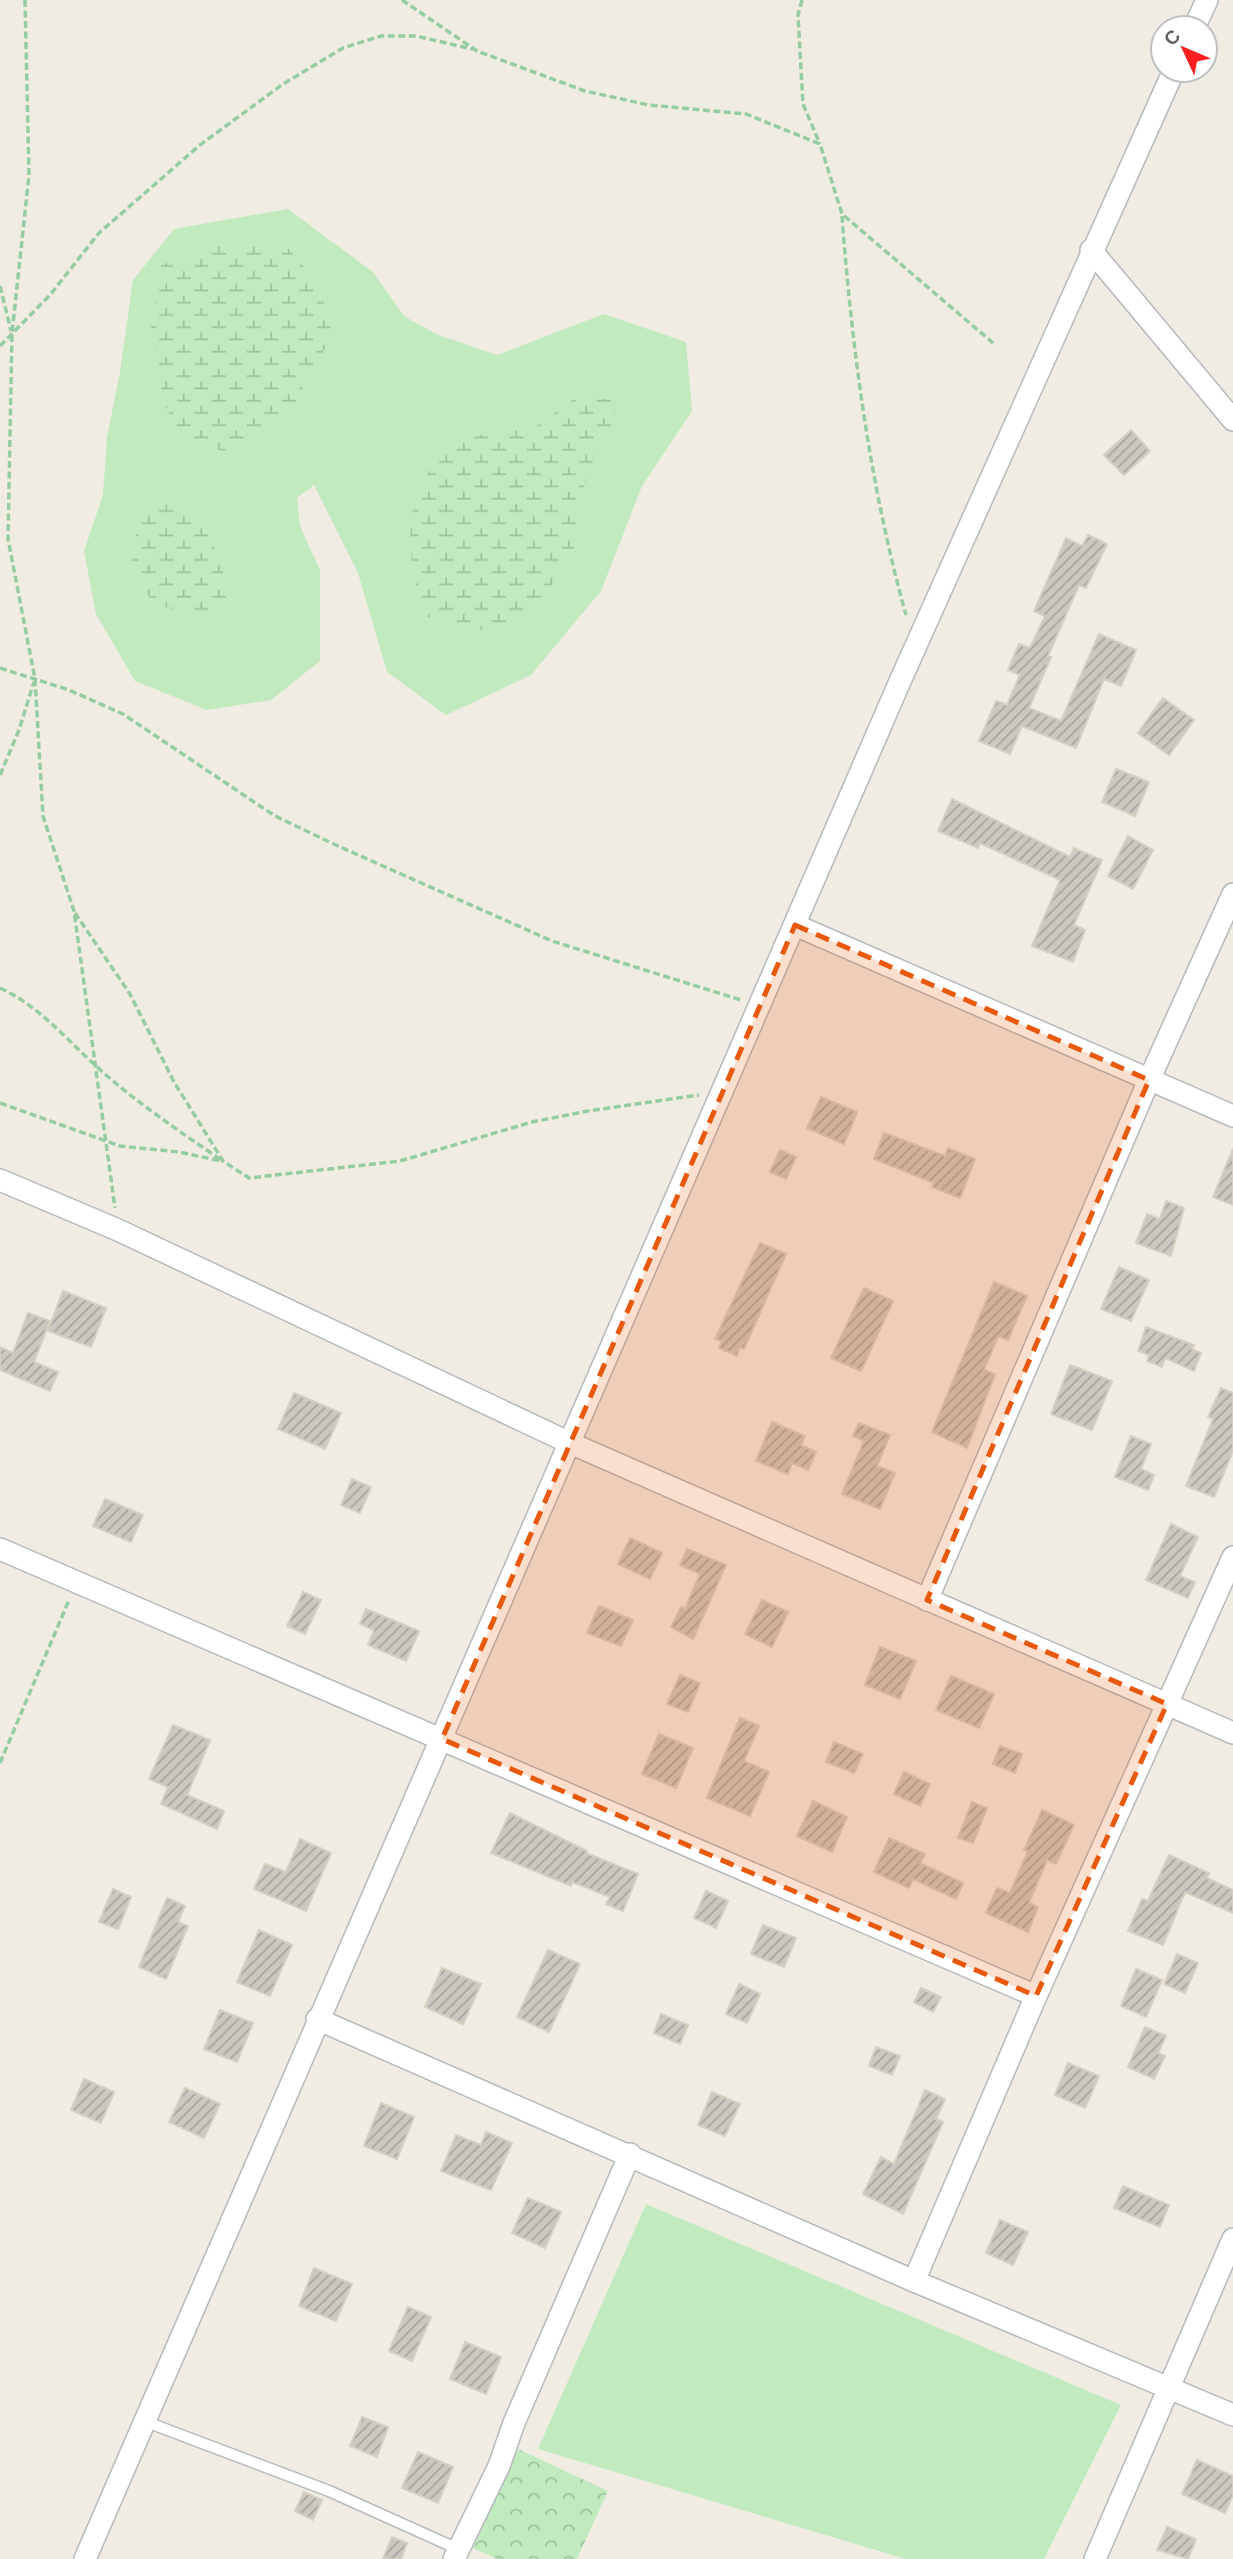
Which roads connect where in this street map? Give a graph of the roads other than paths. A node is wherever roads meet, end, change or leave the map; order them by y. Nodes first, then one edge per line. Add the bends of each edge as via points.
1 (1168, 84) edge
2 (1091, 250) junction
3 (1233, 420) edge
4 (1233, 894) edge
5 (795, 925) junction
6 (1149, 1080) junction
7 (1233, 1115) edge
8 (0, 1180) edge
9 (570, 1443) junction
10 (0, 1549) edge
11 (1233, 1557) edge
12 (927, 1600) junction
13 (1167, 1704) junction
14 (1233, 1733) edge
15 (442, 1739) junction
16 (1035, 1996) junction
17 (317, 2019) junction
18 (630, 2154) junction
19 (1233, 2239) edge
20 (914, 2281) junction
21 (1169, 2387) junction
22 (1233, 2415) edge
23 (144, 2421) junction
24 (456, 2554) edge
25 (85, 2559) edge
26 (1095, 2559) edge

1 - 2 street
2 - 3 street
2 - 5 street
4 - 6 street
5 - 6 street
5 - 9 street
6 - 7 street
6 - 12 street
8 - 9 street via 118,1230
9 - 12 street
9 - 15 street
10 - 15 street
11 - 13 street
12 - 13 street
13 - 14 street
13 - 16 street
15 - 16 street
15 - 17 street
16 - 20 street
17 - 18 street
17 - 23 street
18 - 20 street
18 - 24 street via 499,2466
19 - 21 street
20 - 21 street
21 - 22 street
21 - 26 street
23 - 24 lane via 329,2491
23 - 25 street

